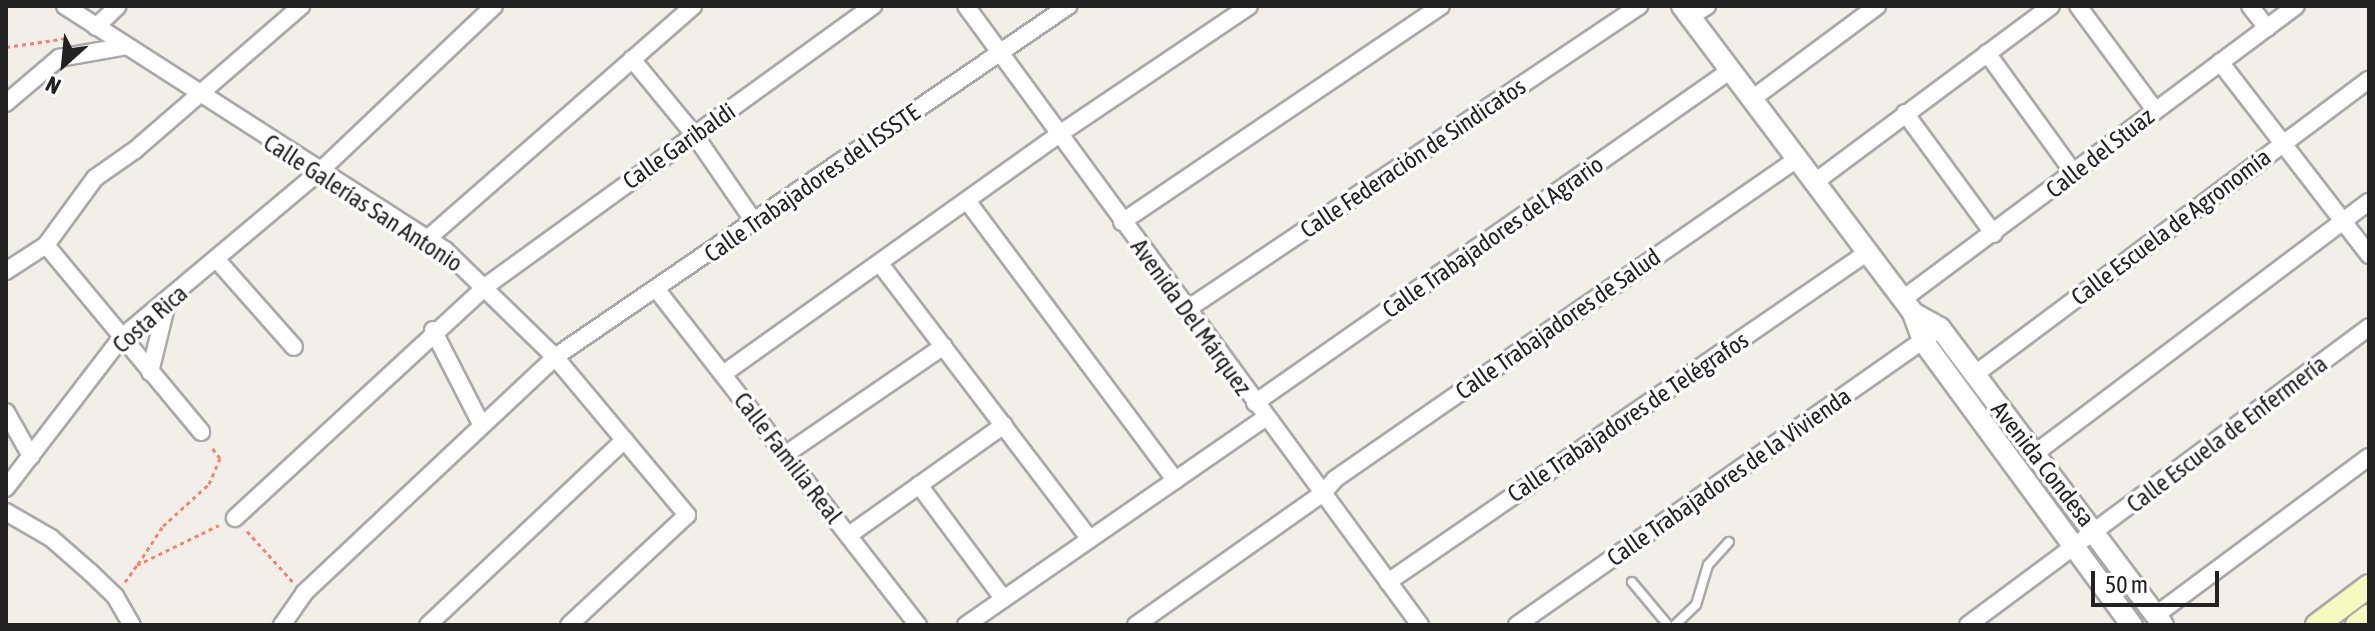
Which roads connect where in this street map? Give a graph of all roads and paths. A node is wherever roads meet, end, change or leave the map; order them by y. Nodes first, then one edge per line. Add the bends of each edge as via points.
1 (65, 6) edge
2 (118, 6) edge
3 (301, 6) edge
4 (494, 6) edge
5 (693, 6) edge
6 (873, 6) edge
7 (966, 6) edge
8 (1068, 6) edge
9 (1249, 6) edge
10 (1441, 6) edge
11 (1639, 6) edge
12 (1877, 6) edge
13 (2051, 6) edge
14 (2078, 6) edge
15 (2250, 6) edge
16 (2296, 6) edge
17 (1693, 9) edge
18 (96, 27) junction
19 (2267, 28) junction
20 (127, 46) junction
21 (6, 47) edge
22 (1987, 53) junction
23 (998, 54) junction
24 (632, 59) junction
25 (2220, 62) junction
26 (1731, 70) junction
27 (2369, 80) edge
28 (196, 97) junction
29 (1752, 99) junction
30 (6, 103) edge
31 (2155, 110) junction
32 (1905, 113) junction
33 (1058, 135) junction
34 (696, 137) junction
35 (2283, 143) junction
36 (1797, 159) junction
37 (319, 172) junction
38 (2074, 173) junction
39 (1815, 182) junction
40 (968, 202) junction
41 (2369, 202) edge
42 (2343, 221) junction
43 (1122, 222) junction
44 (755, 223) junction
45 (1994, 234) junction
46 (426, 240) junction
47 (46, 245) junction
48 (1868, 252) junction
49 (2369, 255) edge
50 (217, 260) junction
51 (881, 265) junction
52 (6, 271) edge
53 (486, 286) junction
54 (657, 290) junction
55 (167, 303) junction
56 (1908, 306) junction
57 (1186, 310) junction
58 (2369, 327) edge
59 (1940, 328) junction
60 (433, 330) junction
61 (121, 338) junction
62 (1923, 341) junction
63 (944, 346) junction
64 (294, 347) dead end
65 (555, 357) junction
66 (150, 372) junction
67 (723, 374) junction
68 (1974, 375) junction
69 (1260, 410) junction
70 (6, 412) edge
71 (481, 424) junction
72 (1004, 425) junction
73 (201, 432) joint
74 (624, 440) junction
75 (786, 454) junction
76 (2034, 454) junction
77 (31, 456) junction
78 (2369, 457) edge
79 (1175, 480) junction
80 (919, 485) junction
81 (6, 488) edge
82 (1323, 493) junction
83 (6, 512) edge
84 (235, 518) junction
85 (2096, 532) junction
86 (849, 535) junction
87 (1089, 538) junction
88 (1729, 542) dead end
89 (2074, 547) junction
90 (137, 565) junction
91 (1388, 582) junction
92 (1632, 582) dead end
93 (2369, 586) edge
94 (304, 593) junction
95 (115, 596) junction
96 (1003, 598) junction
97 (2369, 616) edge
98 (2159, 620) edge
99 (132, 625) edge
100 (282, 625) edge
101 (428, 625) edge
102 (569, 625) edge
103 (918, 625) edge
104 (966, 625) edge
105 (1136, 625) edge
106 (1420, 625) edge
107 (1517, 625) edge
108 (1668, 625) edge
109 (1675, 625) edge
110 (1968, 625) edge
111 (2132, 625) edge
112 (2317, 625) edge
113 (2357, 625) edge

1 - 18 street, Calle Galerías San Antonio
2 - 18 street
3 - 28 street
4 - 37 street, Costa Rica
5 - 24 street
6 - 34 street, Calle Garibaldi
7 - 23 street, Avenida Del Márquez
8 - 23 street, Calle Trabajadores del ISSSTE
9 - 33 street
10 - 43 street
11 - 57 street, Calle Federación de Sindicatos
12 - 29 street
13 - 22 street
14 - 31 street
15 - 19 street
16 - 19 street, Calle del Stuaz
17 - 26 street, Avenida Condesa
18 - 20 street, Calle Galerías San Antonio
18 - 21 path via 81,37
19 - 25 street, Calle del Stuaz
20 - 28 street, Calle Galerías San Antonio
20 - 30 street via 59,58
22 - 32 street
22 - 38 street
23 - 33 street, Avenida Del Márquez
23 - 44 street, Calle Trabajadores del ISSSTE
24 - 34 street
24 - 46 street
25 - 31 street, Calle del Stuaz
25 - 35 street
26 - 29 street, Avenida Condesa
26 - 69 street, Calle Trabajadores del Agrario
27 - 35 street, Calle Escuela de Agronomía
28 - 37 street, Calle Galerías San Antonio
28 - 47 street via 95,178
29 - 36 street, Avenida Condesa
31 - 38 street, Calle del Stuaz
32 - 39 street
32 - 45 street
33 - 40 street
33 - 43 street, Avenida Del Márquez
34 - 44 street
34 - 53 street, Calle Garibaldi via 563,226
35 - 42 street
35 - 68 street, Calle Escuela de Agronomía
36 - 39 street, Avenida Condesa
36 - 82 street, Calle Trabajadores de Salud via 1335,479
37 - 46 street, Calle Galerías San Antonio
37 - 50 street, Costa Rica
38 - 45 street, Calle del Stuaz
39 - 48 street, Avenida Condesa
40 - 51 street
40 - 79 street
41 - 42 street
42 - 49 street
42 - 76 street
43 - 57 street, Avenida Del Márquez
44 - 54 street, Calle Trabajadores del ISSSTE
45 - 56 street, Calle del Stuaz
46 - 53 street, Calle Galerías San Antonio
47 - 52 street
47 - 61 street
48 - 56 street, Avenida Condesa
48 - 91 street, Calle Trabajadores de Telégrafos
50 - 55 street, Costa Rica
50 - 64 street
51 - 63 street
51 - 67 street
53 - 60 street, Calle Garibaldi
53 - 65 street, Calle Galerías San Antonio
54 - 65 street, Calle Trabajadores del ISSSTE
54 - 67 street, Calle Familia Real
55 - 61 street, Costa Rica
55 - 66 street
56 - 59 street, Avenida Condesa
56 - 62 street, Avenida Condesa
57 - 69 street, Avenida Del Márquez
58 - 85 street, Calle Escuela de Enfermería
59 - 62 street, Calle Trabajadores de la Vivienda
59 - 68 street, Avenida Condesa
60 - 71 street
60 - 84 street, Calle Garibaldi
61 - 66 street
61 - 77 street, Costa Rica
62 - 89 street, Avenida Condesa
62 - 107 street, Calle Trabajadores de la Vivienda
63 - 72 street
63 - 75 street
65 - 71 street, Calle Trabajadores del ISSSTE
65 - 74 street, Calle Galerías San Antonio
66 - 73 street
67 - 75 street, Calle Familia Real
68 - 76 street, Avenida Condesa
69 - 79 street, Calle Trabajadores del Agrario
69 - 82 street, Avenida Del Márquez
70 - 77 street
71 - 94 street, Calle Trabajadores del ISSSTE
72 - 80 street
72 - 87 street
73 - 90 path via 220,458 209,484 163,526
74 - 101 street
74 - 102 street, Calle Galerías San Antonio via 687,515
75 - 86 street, Calle Familia Real
76 - 85 street, Avenida Condesa
77 - 81 street, Costa Rica
78 - 98 street
79 - 87 street, Calle Trabajadores del Agrario
80 - 86 street
80 - 96 street
82 - 91 street, Avenida Del Márquez
82 - 105 street, Calle Trabajadores de Salud
83 - 95 street via 51,538
84 - 90 path
84 - 94 path
85 - 89 street, Calle Escuela de Enfermería
85 - 98 street, Avenida Condesa
86 - 103 street, Calle Familia Real
87 - 96 street, Calle Trabajadores del Agrario
88 - 109 lane via 1708,565 1696,605
89 - 110 street, Calle Escuela de Enfermería
89 - 111 street, Avenida Condesa
90 - 95 path
91 - 106 street, Avenida Del Márquez
92 - 108 lane
93 - 112 main road
94 - 100 street, Calle Trabajadores del ISSSTE
95 - 99 street
96 - 104 street, Calle Trabajadores del Agrario
97 - 113 main road

